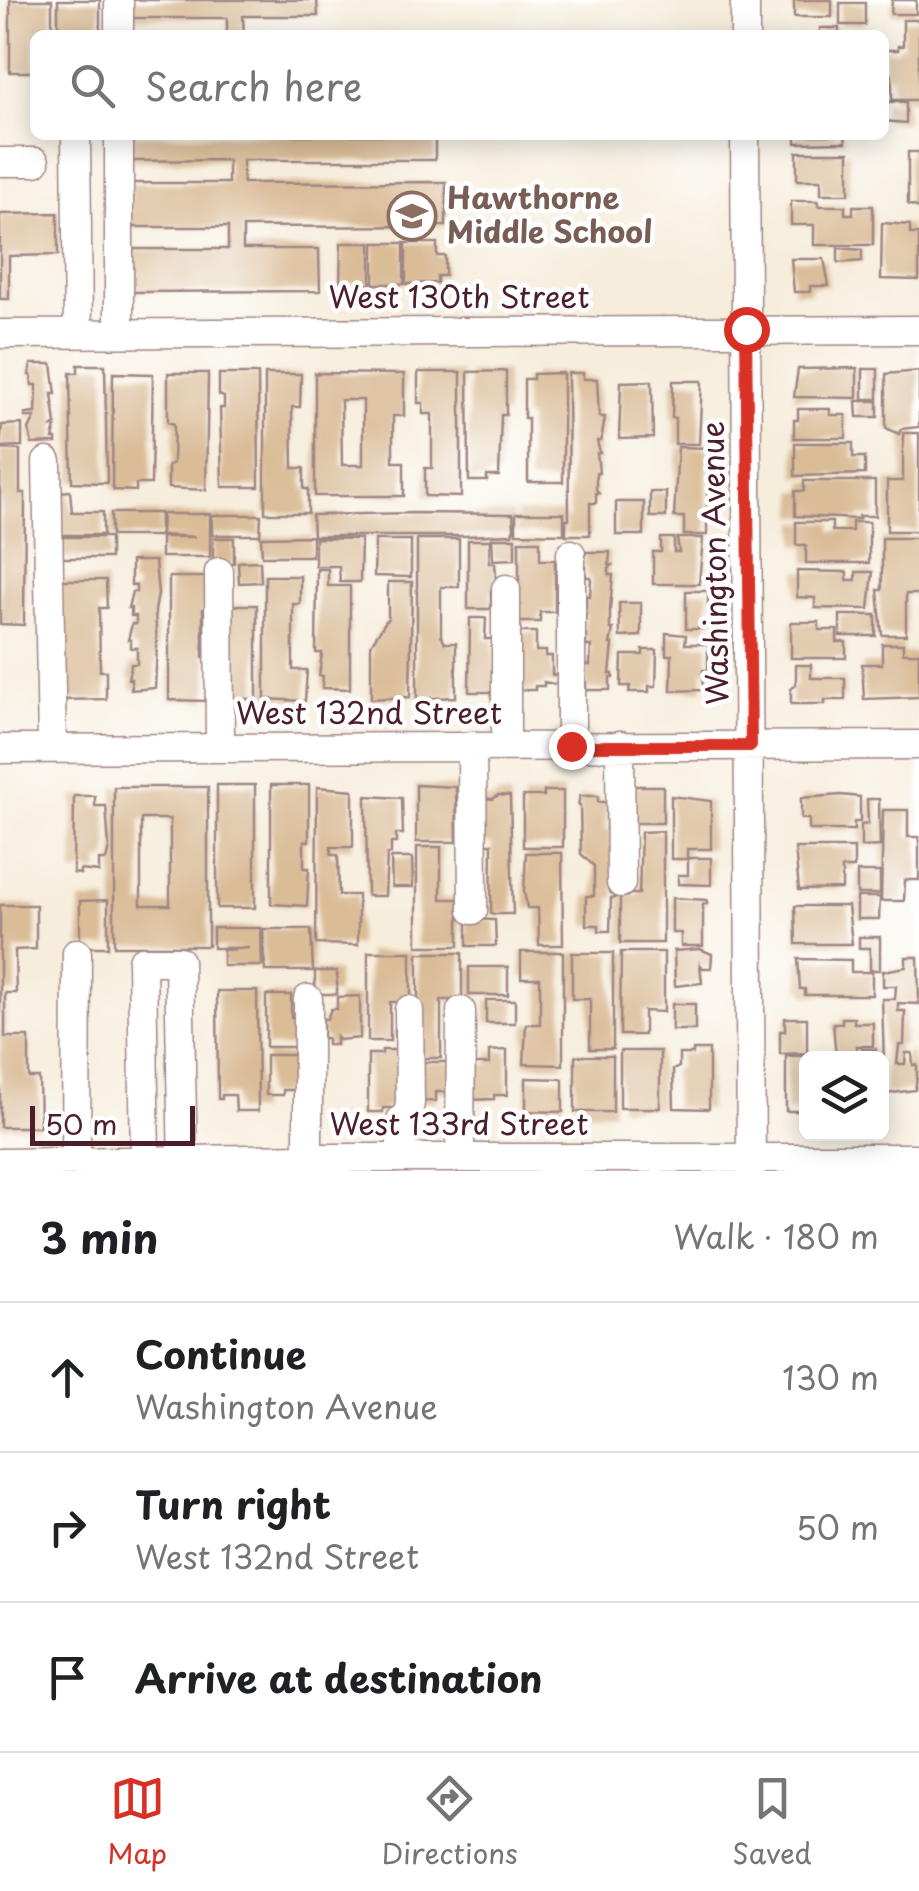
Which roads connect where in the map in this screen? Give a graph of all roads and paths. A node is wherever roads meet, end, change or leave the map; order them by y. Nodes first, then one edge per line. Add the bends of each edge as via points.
1 (118, 0) edge
2 (746, 0) edge
3 (118, 30) edge
4 (746, 30) edge
5 (76, 140) edge
6 (118, 140) edge
7 (746, 140) edge
8 (0, 162) edge
9 (35, 162) dead end
10 (746, 329) junction
11 (919, 330) edge
12 (119, 332) junction
13 (78, 333) junction
14 (0, 334) edge
15 (47, 462) dead end
16 (571, 554) dead end
17 (220, 572) dead end
18 (506, 588) dead end
19 (620, 745) junction
20 (919, 745) edge
21 (472, 746) junction
22 (506, 746) junction
23 (571, 746) junction
24 (751, 746) junction
25 (0, 748) edge
26 (52, 748) junction
27 (220, 748) junction
28 (620, 883) dead end
29 (472, 910) dead end
30 (77, 953) dead end
31 (308, 998) dead end
32 (410, 1010) dead end
33 (461, 1011) dead end
34 (308, 1158) junction
35 (401, 1158) junction
36 (460, 1158) junction
37 (919, 1158) edge
38 (146, 1161) junction
39 (76, 1162) junction
40 (0, 1163) edge
41 (751, 1164) edge
42 (183, 1166) edge

1 - 3 street
2 - 4 street
5 - 13 street
6 - 12 street
7 - 10 street, Washington Avenue
8 - 9 street
10 - 11 street, West 130th Street
10 - 12 street, West 130th Street
10 - 24 street, Washington Avenue
12 - 13 street, West 130th Street
13 - 14 street, West 130th Street
15 - 26 street
16 - 23 street
17 - 27 street
18 - 22 street
19 - 23 street, West 132nd Street
19 - 24 street, West 132nd Street
19 - 28 street
20 - 24 street, West 132nd Street
21 - 22 street, West 132nd Street
21 - 27 street, West 132nd Street
21 - 29 street
22 - 23 street, West 132nd Street
24 - 41 street, Washington Avenue
25 - 26 street, West 132nd Street
26 - 27 street, West 132nd Street
30 - 39 street
31 - 34 street
32 - 35 street via 410,1103 401,1120
33 - 36 street
34 - 35 street, West 133rd Street
34 - 42 street, West 133rd Street
35 - 36 street, West 133rd Street
36 - 41 street, West 133rd Street
37 - 41 street, West 133rd Street
38 - 39 street, West 133rd Street
38 - 42 street, West 133rd Street
38 - 42 street via 142,961 179,962
39 - 40 street, West 133rd Street

